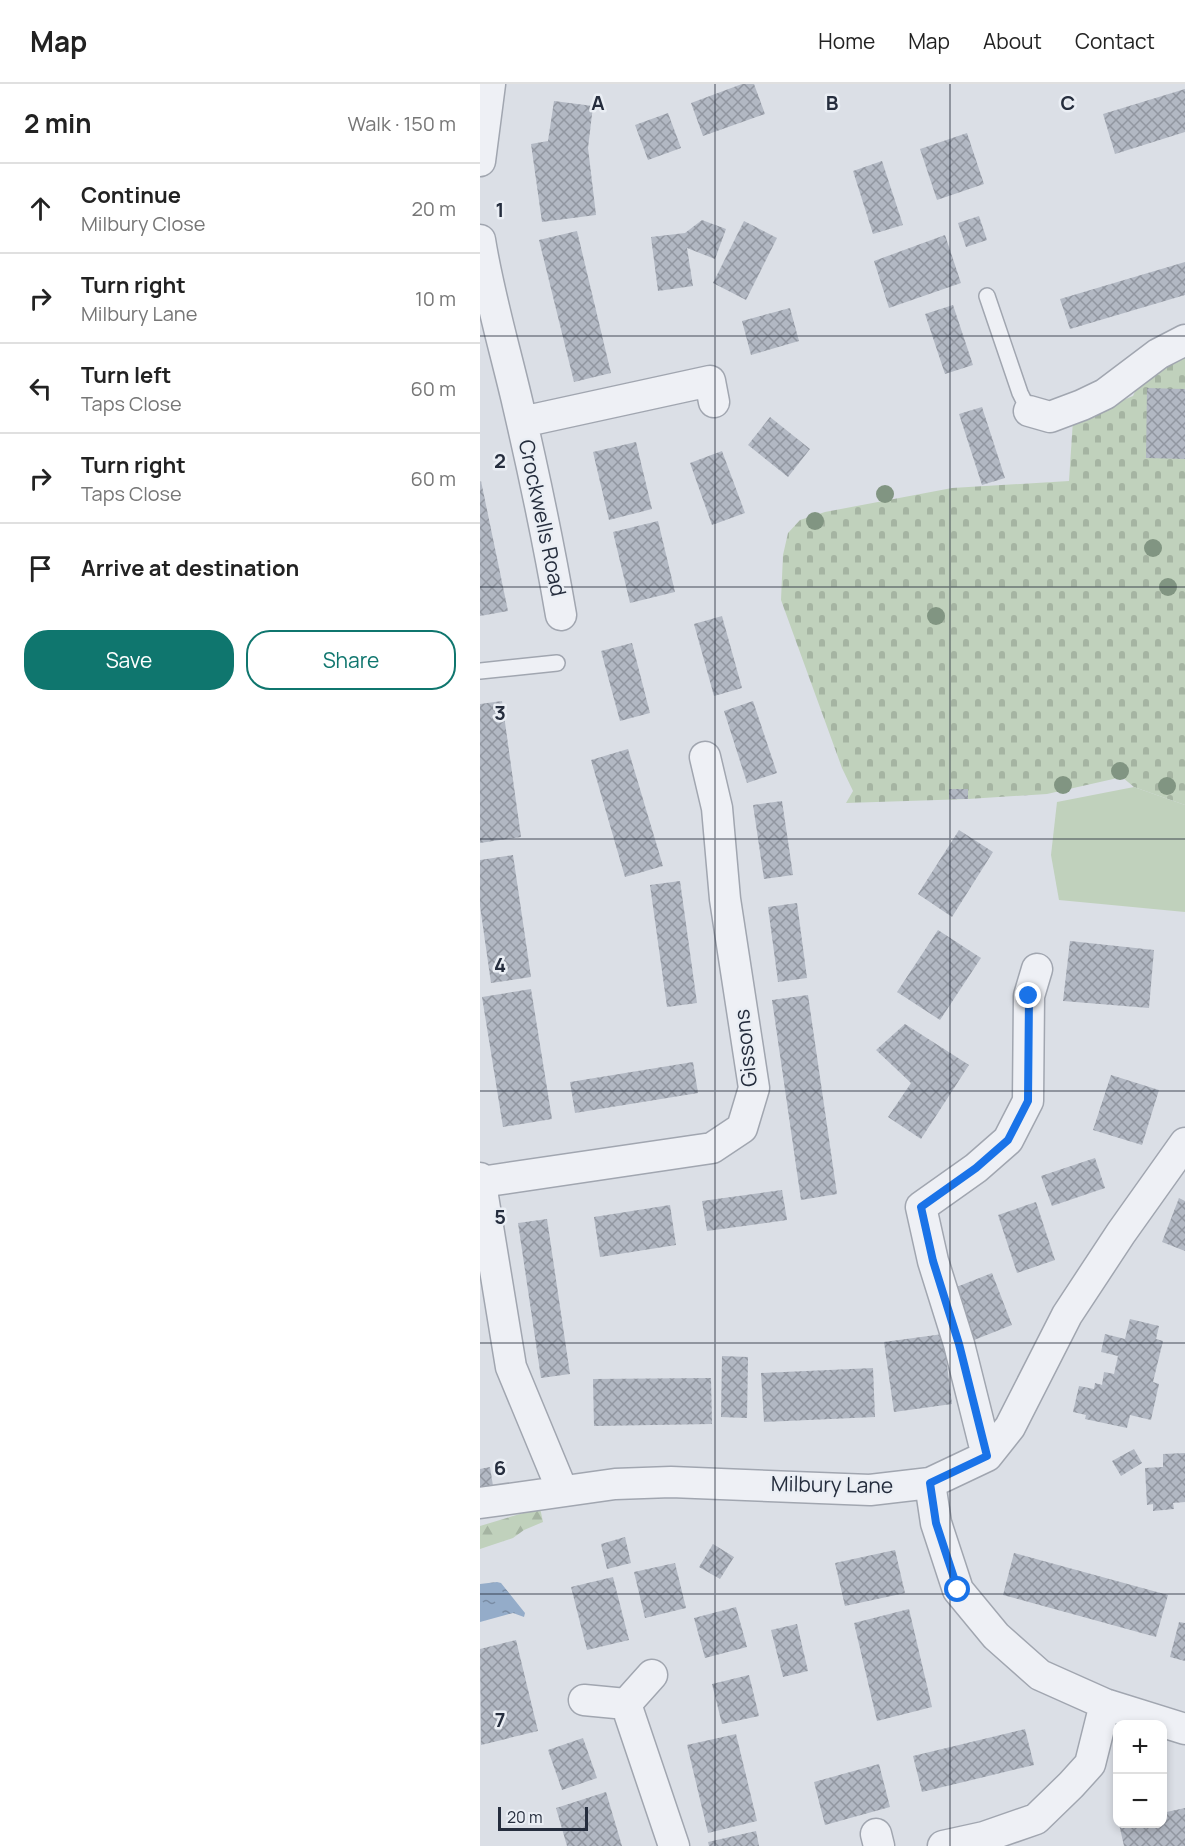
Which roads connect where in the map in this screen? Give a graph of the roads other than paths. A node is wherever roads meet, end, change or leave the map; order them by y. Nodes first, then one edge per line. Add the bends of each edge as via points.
1 (490, 84) edge
2 (480, 161) edge
3 (480, 240) edge
4 (987, 296) dead end
5 (1185, 340) edge
6 (709, 381) dead end
7 (1029, 411) joint
8 (522, 422) junction
9 (561, 615) dead end
10 (557, 663) dead end
11 (480, 671) edge
12 (705, 757) dead end
13 (1037, 969) dead end
14 (1185, 1143) edge
15 (480, 1178) edge
16 (481, 1182) edge
17 (987, 1456) junction
18 (930, 1483) junction
19 (562, 1490) junction
20 (480, 1503) edge
21 (651, 1675) dead end
22 (584, 1700) dead end
23 (626, 1704) junction
24 (1105, 1704) junction
25 (1185, 1729) edge
26 (674, 1846) edge
27 (943, 1846) edge

1 - 2 street
3 - 8 street, Crockwells Road
4 - 7 lane
5 - 7 street via 1082,405 1050,417
6 - 8 street, Crockwells Road
8 - 9 street, Crockwells Road
10 - 11 lane
12 - 16 street, Gissons via 704,809 725,899 754,1088 742,1128 712,1148
13 - 17 street via 1029,996 1028,1101 1008,1140 921,1207
14 - 17 street, Milbury Lane via 1067,1315 1010,1427
15 - 16 street
16 - 19 street via 511,1367
17 - 18 street, Milbury Lane
18 - 19 street, Milbury Lane via 870,1490 670,1482
18 - 24 street via 936,1523 958,1590 996,1636 1040,1675
19 - 20 street, Milbury Lane
21 - 23 street
22 - 23 street
23 - 26 street
24 - 25 street
24 - 27 street via 1090,1764 1036,1819

